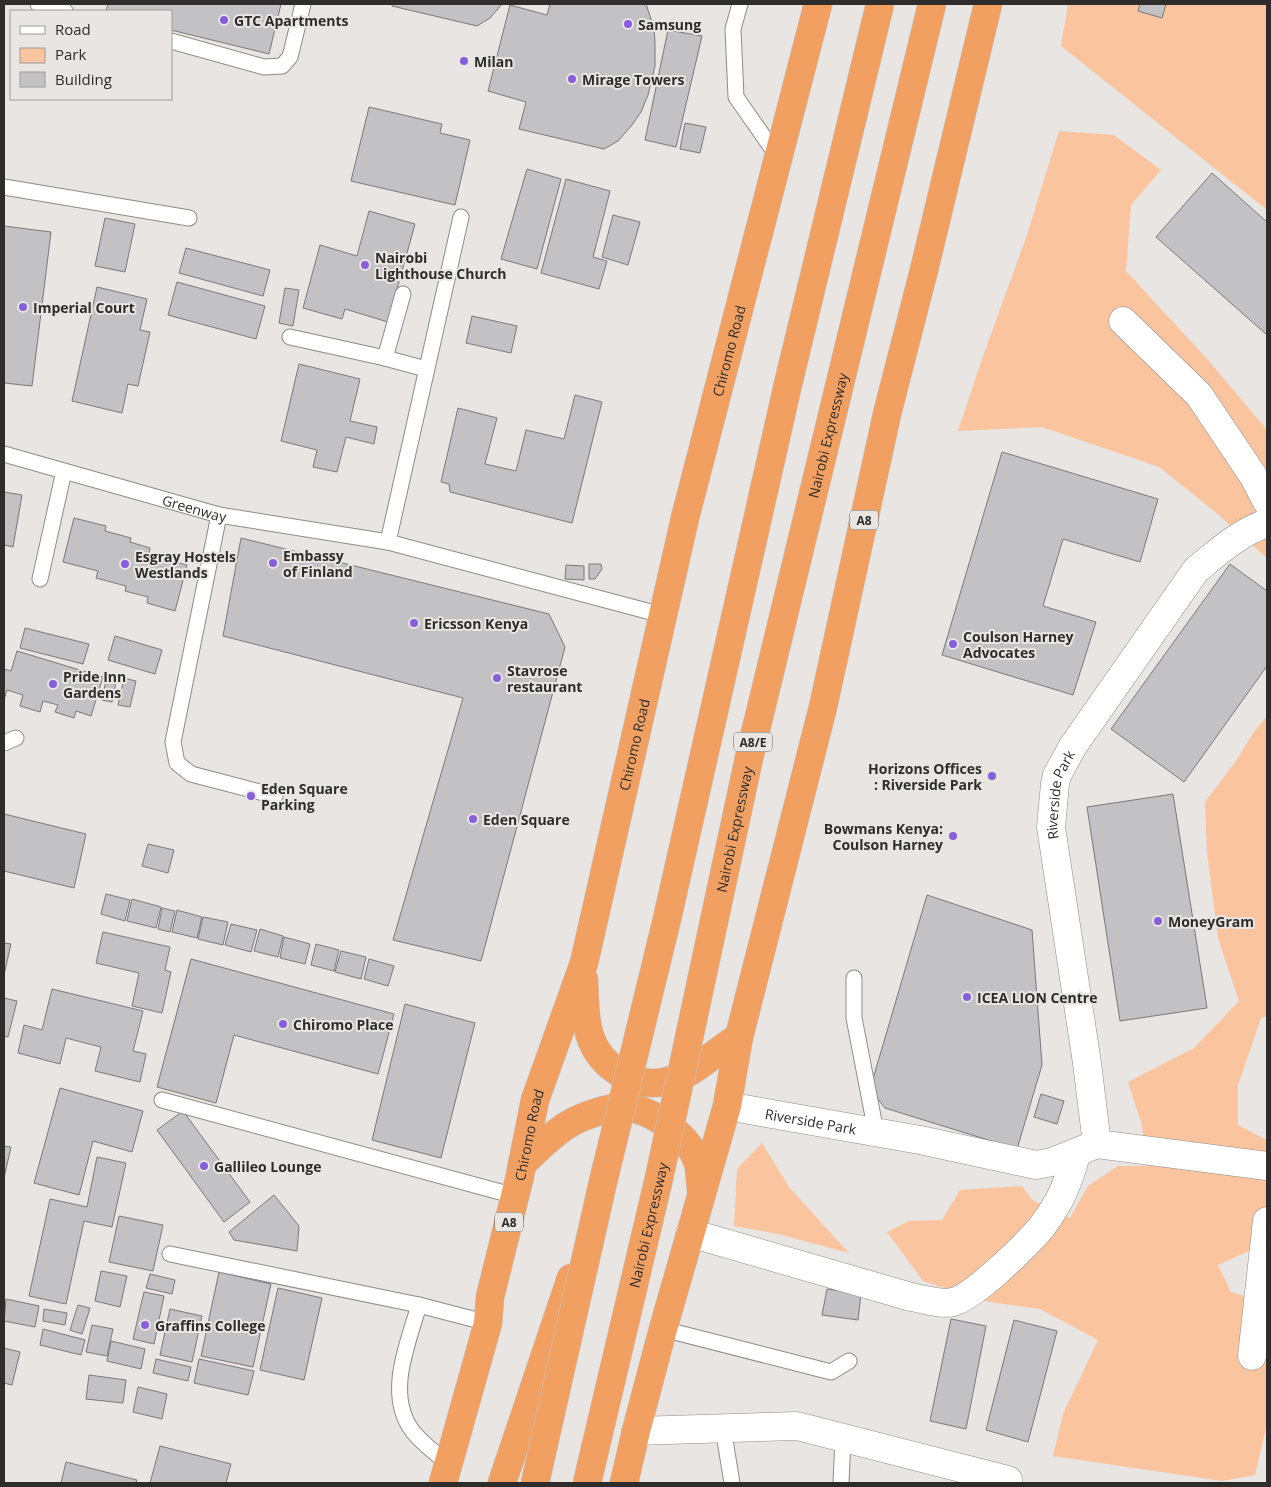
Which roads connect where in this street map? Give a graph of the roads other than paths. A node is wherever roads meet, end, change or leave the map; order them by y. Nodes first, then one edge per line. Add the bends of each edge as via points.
1 (38, 4) edge
2 (303, 4) edge
3 (740, 4) edge
4 (818, 4) edge
5 (880, 4) edge
6 (932, 4) edge
7 (988, 4) edge
8 (61, 10) edge
9 (172, 41) edge
10 (778, 157) junction
11 (4, 187) edge
12 (461, 217) dead end
13 (189, 218) dead end
14 (403, 294) dead end
15 (1123, 321) dead end
16 (290, 337) dead end
17 (385, 358) junction
18 (426, 369) junction
19 (4, 454) edge
20 (64, 471) junction
21 (1267, 502) edge
22 (219, 515) junction
23 (1267, 523) edge
24 (388, 542) junction
25 (40, 579) dead end
26 (662, 615) junction
27 (275, 796) dead end
28 (584, 963) junction
29 (854, 978) dead end
30 (738, 1037) junction
31 (162, 1100) dead end
32 (726, 1106) junction
33 (876, 1132) junction
34 (1087, 1148) junction
35 (522, 1164) junction
36 (1267, 1166) edge
37 (603, 1182) junction
38 (701, 1194) junction
39 (515, 1196) junction
40 (1267, 1221) edge
41 (690, 1233) junction
42 (170, 1254) dead end
43 (419, 1305) junction
44 (488, 1323) junction
45 (663, 1329) junction
46 (1252, 1356) dead end
47 (849, 1362) dead end
48 (723, 1428) junction
49 (636, 1431) junction
50 (843, 1437) junction
51 (446, 1474) edge
52 (1008, 1480) dead end
53 (502, 1483) edge
54 (535, 1483) edge
55 (587, 1483) edge
56 (624, 1483) edge
57 (732, 1483) edge
58 (841, 1483) edge

1 - 8 lane
2 - 9 lane via 290,57 282,66 264,67
3 - 10 lane via 733,29 736,98
4 - 10 highway, Chiromo Road / A8
5 - 37 highway, bridge via 788,384 670,909
6 - 55 highway, Nairobi Expressway / A8/E, bridge via 749,758 659,1178
7 - 30 highway, A8 via 887,414 823,707
10 - 26 highway, Chiromo Road / A8
11 - 13 lane
12 - 18 lane
14 - 17 lane
15 - 21 street via 1199,395
16 - 17 lane
17 - 18 lane
18 - 24 lane
19 - 20 lane, Greenway
20 - 22 lane, Greenway
20 - 25 lane
22 - 24 lane, Greenway
22 - 27 lane via 172,742 177,763 191,774
23 - 34 street, Riverside Park via 1253,528 1196,570 1073,746 1057,775 1051,827 1087,1063
24 - 26 lane, Greenway
26 - 28 highway, Chiromo Road / A8
28 - 30 highway via 585,1017 590,1038 600,1057 622,1075 652,1084 669,1081 698,1066
28 - 35 highway, Chiromo Road / A8 via 535,1100
29 - 33 lane via 854,1018
30 - 32 highway, A8
31 - 39 lane
32 - 33 street, Riverside Park
32 - 38 highway, A8
33 - 34 street, Riverside Park via 1036,1165
34 - 36 street, Riverside Park
34 - 41 street via 1041,1227 978,1288 952,1302 911,1297
35 - 38 highway via 571,1122 593,1113 625,1107 658,1118 676,1130 698,1163
35 - 39 highway, Chiromo Road / A8
37 - 53 highway, bridge
37 - 54 highway, bridge
38 - 41 highway, A8
39 - 44 highway, Chiromo Road / A8 via 490,1297
40 - 46 street
41 - 45 highway, A8
42 - 43 lane
43 - 44 lane
43 - 51 lane via 402,1364 402,1411 412,1431
44 - 51 highway, Chiromo Road / A8
45 - 47 lane via 831,1372
45 - 49 highway, A8
48 - 49 street
48 - 50 street via 797,1426
48 - 57 lane
49 - 56 highway, A8
50 - 52 street
50 - 58 lane

